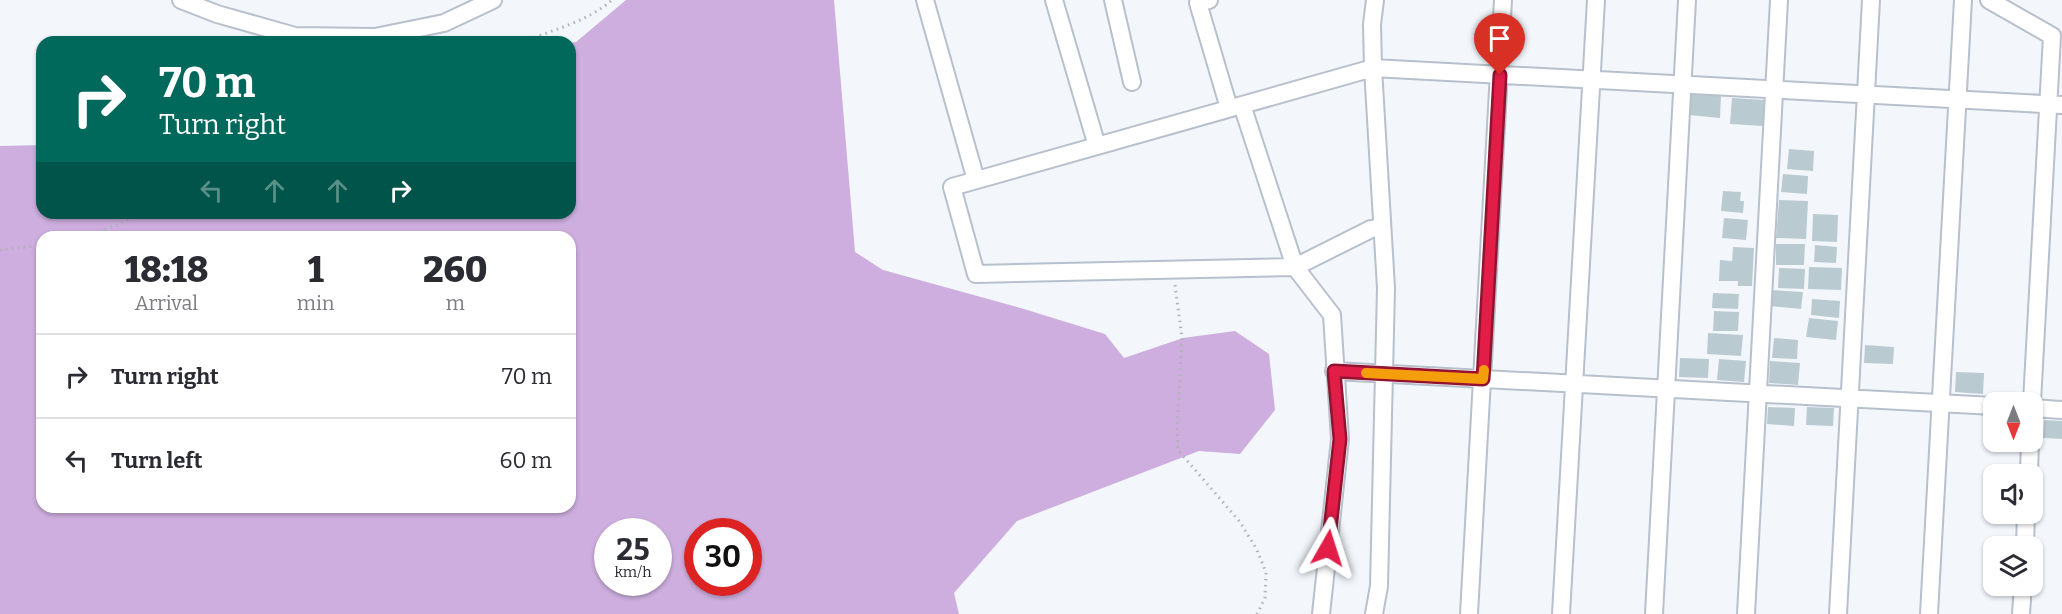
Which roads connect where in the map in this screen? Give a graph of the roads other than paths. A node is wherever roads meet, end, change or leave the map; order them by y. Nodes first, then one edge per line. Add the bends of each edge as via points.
1 (181, 0) edge
2 (493, 0) edge
3 (925, 0) edge
4 (1054, 0) edge
5 (1113, 0) edge
6 (1209, 0) edge
7 (1375, 0) edge
8 (1503, 0) edge
9 (1596, 0) edge
10 (1687, 0) edge
11 (1779, 0) edge
12 (1871, 0) edge
13 (1963, 0) edge
14 (1989, 0) edge
15 (296, 36) edge
16 (380, 36) edge
17 (1373, 68) junction
18 (1500, 75) junction
19 (1592, 80) junction
20 (1132, 82) dead end
21 (1682, 84) junction
22 (1774, 89) junction
23 (1866, 94) junction
24 (1958, 99) junction
25 (2055, 104) edge
26 (1236, 107) junction
27 (1097, 146) junction
28 (976, 180) junction
29 (1382, 227) junction
30 (1295, 267) junction
31 (1334, 371) junction
32 (1383, 374) junction
33 (1483, 379) junction
34 (1575, 384) junction
35 (1666, 388) junction
36 (2033, 392) edge
37 (1758, 393) junction
38 (1849, 399) junction
39 (1941, 403) junction
40 (1983, 405) edge
41 (2043, 409) edge
42 (2062, 410) edge
43 (2022, 596) edge
44 (1322, 614) edge
45 (1374, 614) edge
46 (1469, 614) edge
47 (1561, 614) edge
48 (1654, 614) edge
49 (1746, 614) edge
50 (1838, 614) edge
51 (1929, 614) edge
52 (2021, 614) edge

1 - 15 street
2 - 16 street via 444,23
3 - 28 street
4 - 27 street
5 - 20 street
6 - 26 street via 1198,3
7 - 17 street
8 - 18 street
9 - 19 street
10 - 21 street
11 - 22 street
12 - 23 street
13 - 24 street
14 - 25 street via 2052,36
17 - 18 street
17 - 26 street
17 - 29 street
18 - 19 street
18 - 33 street
19 - 21 street
19 - 34 street
21 - 22 street
21 - 35 street
22 - 23 street
22 - 37 street
23 - 24 street
23 - 38 street
24 - 25 street
24 - 39 street
25 - 36 street
26 - 27 street
26 - 30 street
27 - 28 street
28 - 30 street via 952,187 976,274
29 - 30 street
29 - 32 street via 1386,288
30 - 31 street via 1332,315
31 - 32 street
31 - 44 street via 1340,439
32 - 33 street
32 - 45 street via 1379,586
33 - 34 street
33 - 46 street
34 - 35 street
34 - 47 street
35 - 37 street
35 - 48 street
37 - 38 street
37 - 49 street
38 - 39 street
38 - 50 street
39 - 40 street
39 - 51 street
41 - 42 street
43 - 52 street

